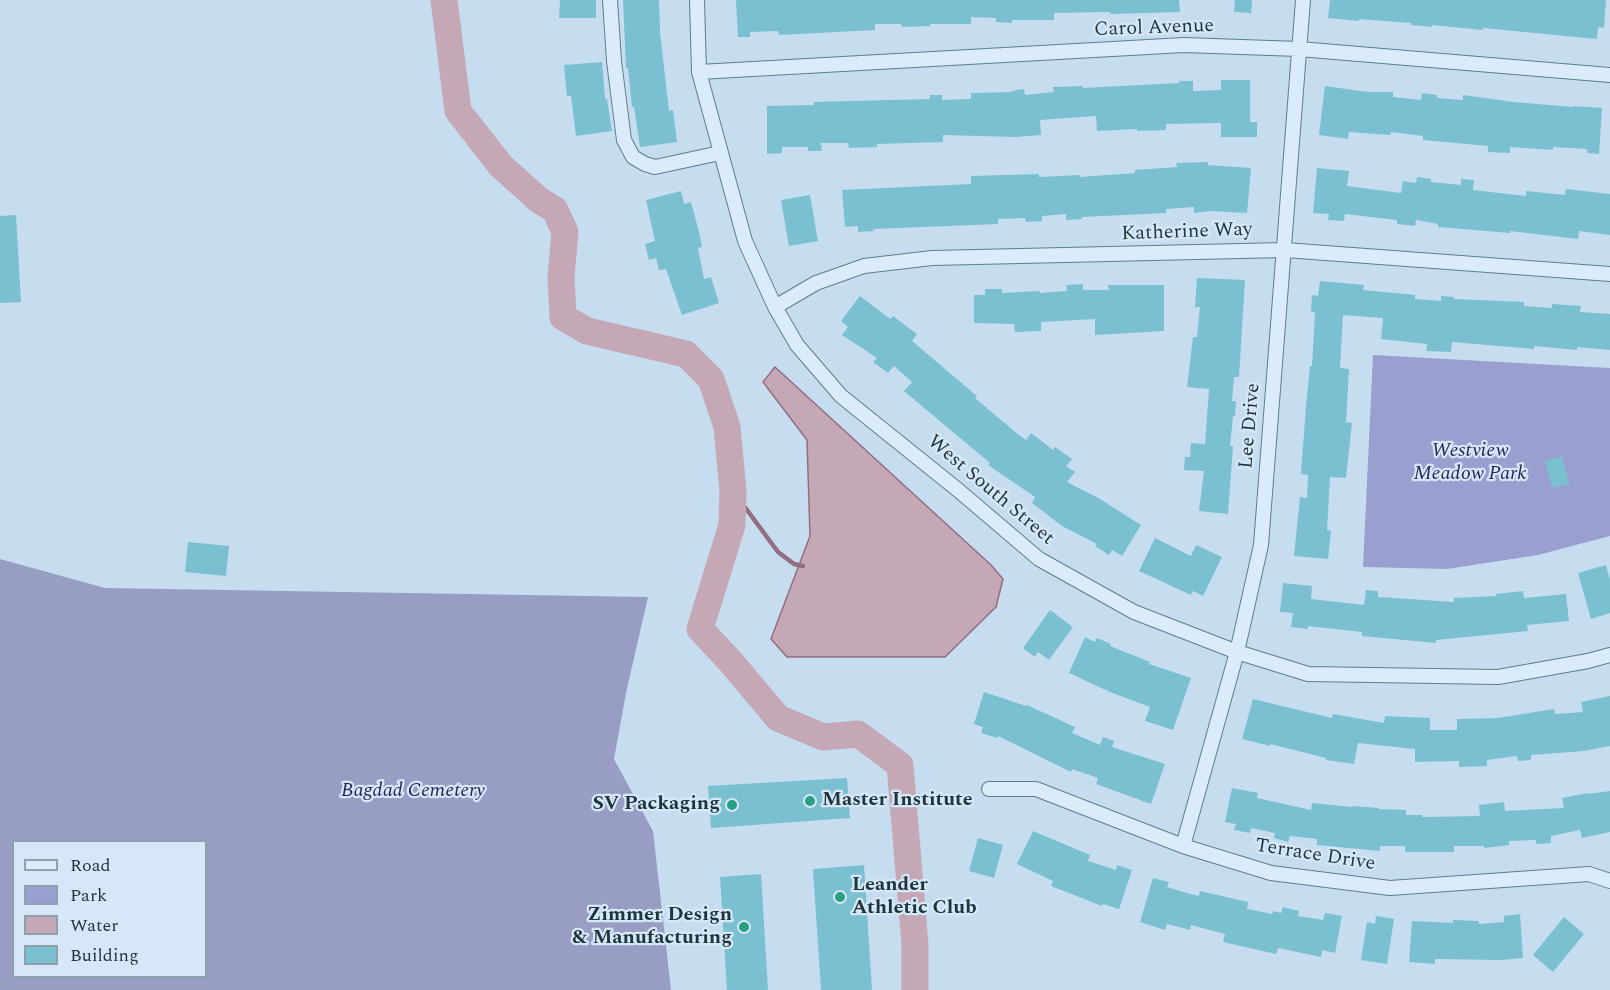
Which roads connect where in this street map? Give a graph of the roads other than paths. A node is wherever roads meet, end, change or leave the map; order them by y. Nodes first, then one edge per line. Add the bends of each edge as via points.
1 (610, 0) edge
2 (697, 0) edge
3 (1303, 0) edge
4 (1299, 49) junction
5 (699, 72) junction
6 (1610, 75) edge
7 (720, 153) junction
8 (1285, 250) junction
9 (1610, 274) edge
10 (775, 307) junction
11 (1237, 652) junction
12 (1610, 655) edge
13 (989, 789) dead end
14 (1184, 846) junction
15 (1610, 881) edge

1 - 7 street via 624,140 633,157 656,167
2 - 5 street, West South Street
3 - 4 street, Lee Drive
4 - 5 street, Carol Avenue via 1184,45
4 - 6 street, Carol Avenue
4 - 8 street, Lee Drive
5 - 7 street, West South Street
7 - 10 street, West South Street via 745,241
8 - 9 street, Katherine Way
8 - 10 street, Katherine Way via 932,258 864,266 816,283
8 - 11 street, Lee Drive via 1262,545
10 - 11 street, West South Street via 797,345 841,396 1039,559 1134,612
11 - 12 street, West South Street via 1308,674 1498,677
11 - 14 street, Lee Drive
13 - 14 street, Terrace Drive via 1036,789
14 - 15 street, Terrace Drive via 1271,873 1390,888 1589,874

